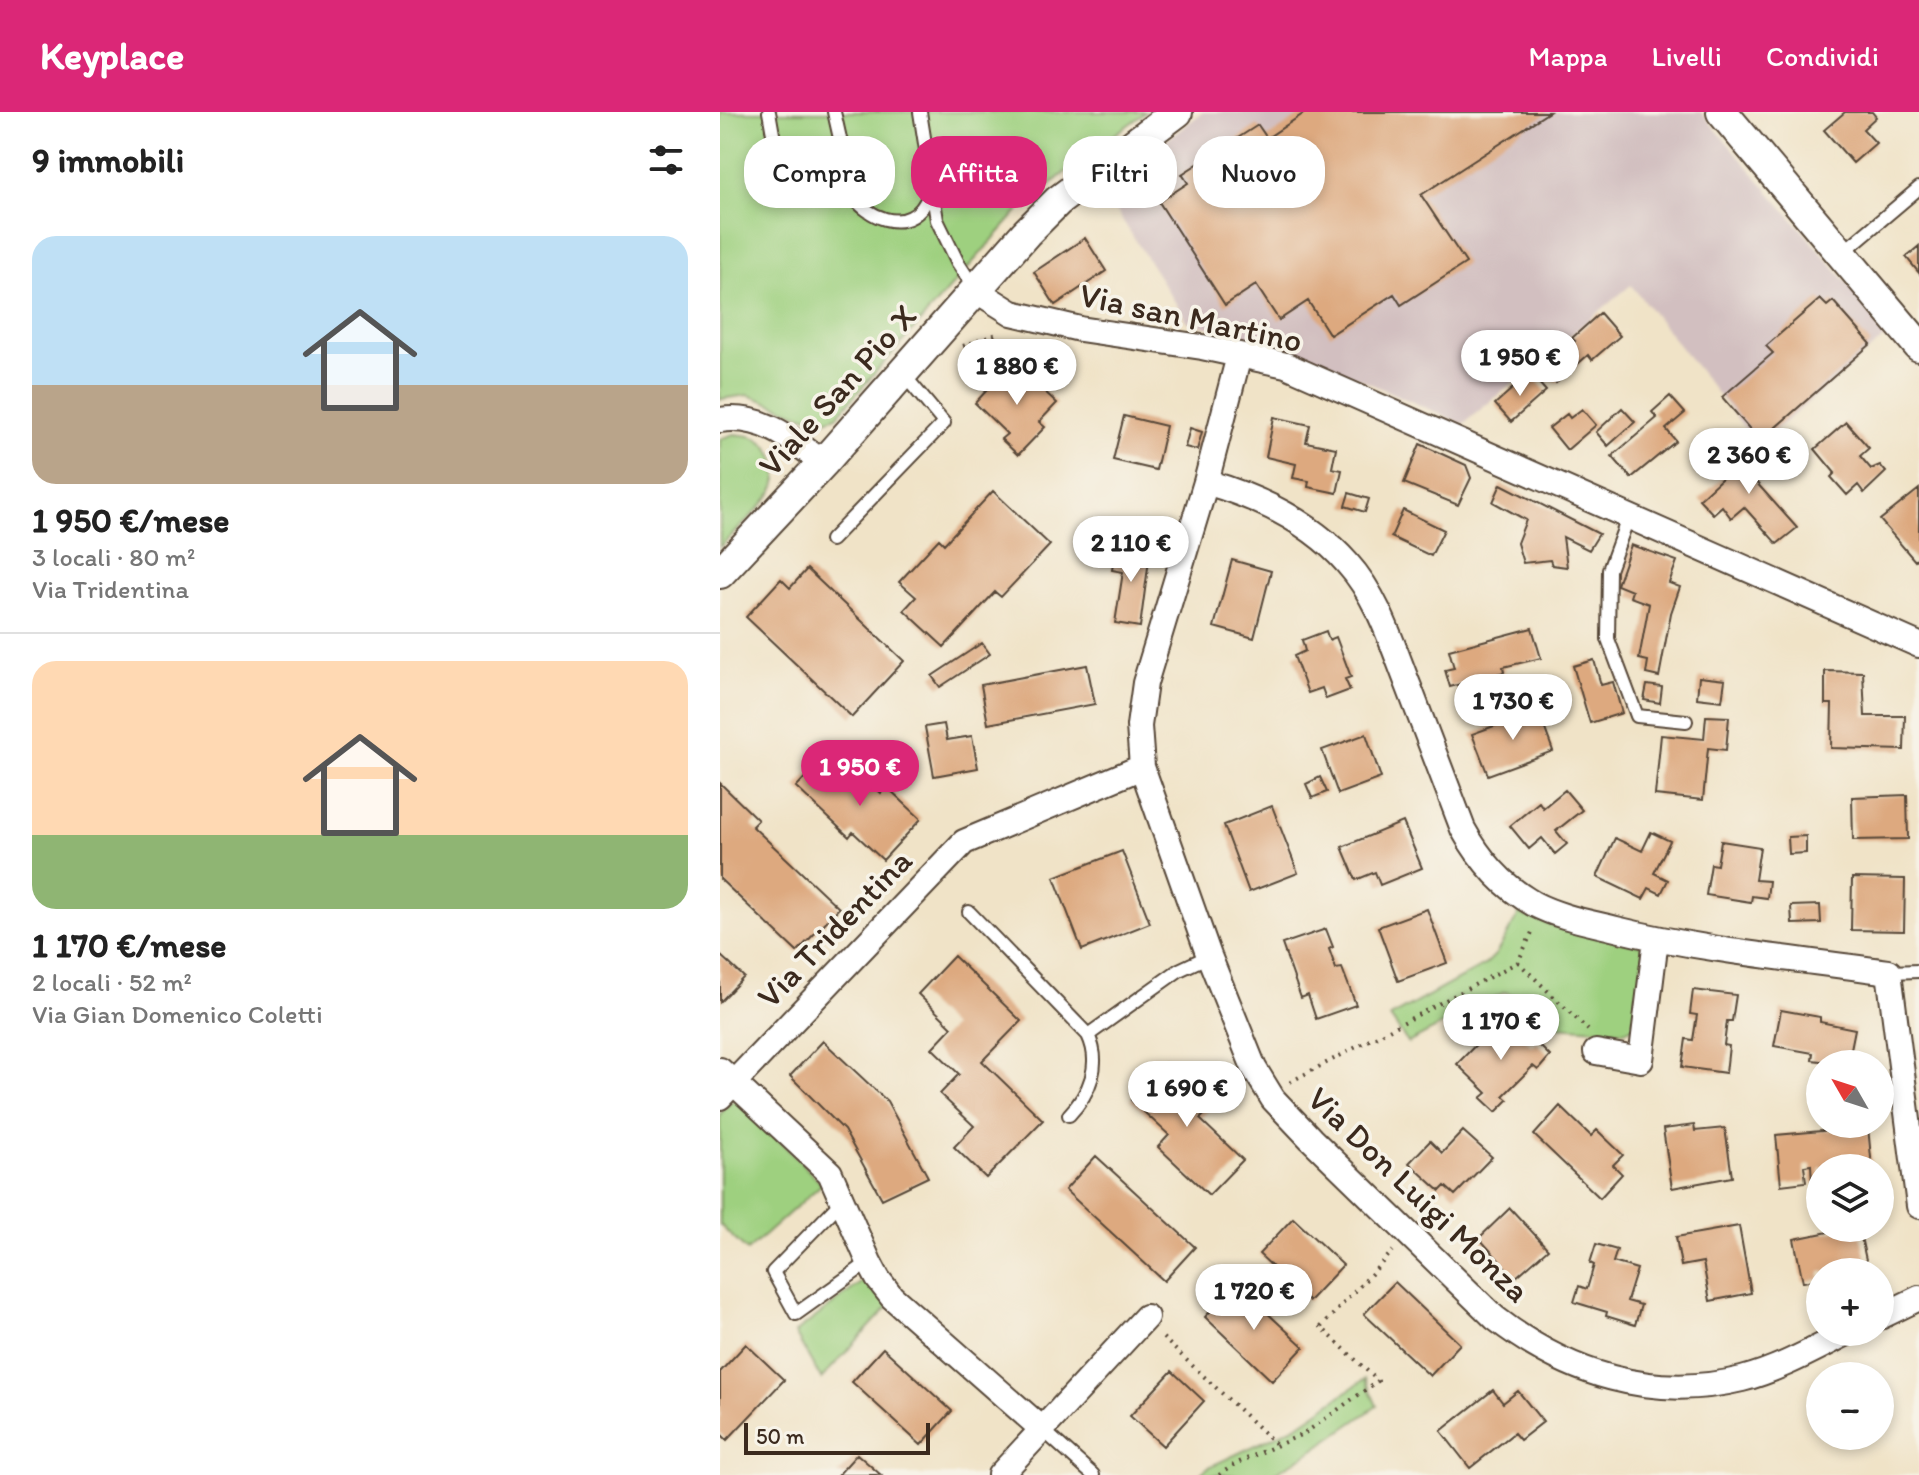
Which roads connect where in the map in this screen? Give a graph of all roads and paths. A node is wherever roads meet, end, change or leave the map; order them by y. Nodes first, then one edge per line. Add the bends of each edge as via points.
1 (769, 112) edge
2 (834, 112) edge
3 (920, 112) edge
4 (1177, 112) edge
5 (1722, 112) edge
6 (774, 136) edge
7 (840, 136) edge
8 (924, 136) edge
9 (1919, 188) edge
10 (865, 208) edge
11 (921, 208) edge
12 (935, 208) edge
13 (1841, 254) junction
14 (977, 291) junction
15 (1919, 346) edge
16 (1239, 356) junction
17 (903, 374) junction
18 (720, 420) edge
19 (823, 463) junction
20 (1206, 482) junction
21 (1628, 518) junction
22 (831, 540) dead end
23 (720, 573) edge
24 (1919, 645) edge
25 (1686, 721) dead end
26 (1142, 767) junction
27 (1544, 908) junction
28 (969, 912) dead end
29 (1656, 939) junction
30 (1209, 956) junction
31 (1518, 962) junction
32 (1919, 971) edge
33 (1889, 972) junction
34 (1088, 1035) junction
35 (1596, 1052) joint
36 (725, 1084) edge
37 (1269, 1093) junction
38 (1069, 1115) dead end
39 (842, 1201) junction
40 (1919, 1206) edge
41 (1409, 1234) junction
42 (869, 1262) junction
43 (1919, 1298) edge
44 (1894, 1310) edge
45 (1146, 1317) dead end
46 (1163, 1338) dead end
47 (1820, 1346) edge
48 (1042, 1429) junction
49 (1277, 1445) junction
50 (1000, 1475) edge
51 (1093, 1475) edge
52 (1219, 1475) edge

1 - 6 lane
2 - 7 lane
3 - 8 lane
4 - 14 street, Viale San Pio X via 1058,201
5 - 13 street
9 - 13 lane
10 - 11 lane via 887,220 906,219
12 - 14 lane via 948,245
13 - 15 street
14 - 16 street, Via san Martino via 1012,313
14 - 17 street, Viale San Pio X
16 - 20 street, Via Don Luigi Monza
16 - 21 street, Via san Martino via 1286,365
17 - 19 street, Viale San Pio X
17 - 22 lane via 944,423
18 - 19 street via 749,418 781,431
19 - 23 street, Viale San Pio X
20 - 26 street, Via Don Luigi Monza via 1140,707
20 - 27 street via 1275,508 1347,563 1385,625 1478,856 1502,881
21 - 24 street, Via san Martino
21 - 25 lane via 1609,570 1608,639 1637,716
26 - 30 street, Via Don Luigi Monza
26 - 36 street, Via Tridentina via 964,842
27 - 29 street
27 - 31 path
28 - 34 lane
29 - 33 street
29 - 35 street via 1641,1060
30 - 34 lane via 1179,970
30 - 37 street, Via Don Luigi Monza
31 - 35 path via 1595,1038
31 - 37 path
32 - 33 lane
33 - 40 street
34 - 38 lane via 1094,1048 1089,1090
36 - 39 street via 830,1173
37 - 41 street, Via Don Luigi Monza
39 - 42 street
39 - 42 lane via 773,1272 796,1314
41 - 47 street, Via Don Luigi Monza via 1519,1337 1550,1355 1631,1384 1671,1387 1743,1379
41 - 49 path via 1321,1327 1378,1381 1305,1433
42 - 48 street via 892,1297
43 - 44 street
45 - 48 street
46 - 49 path
48 - 50 street
48 - 51 lane
49 - 52 path

